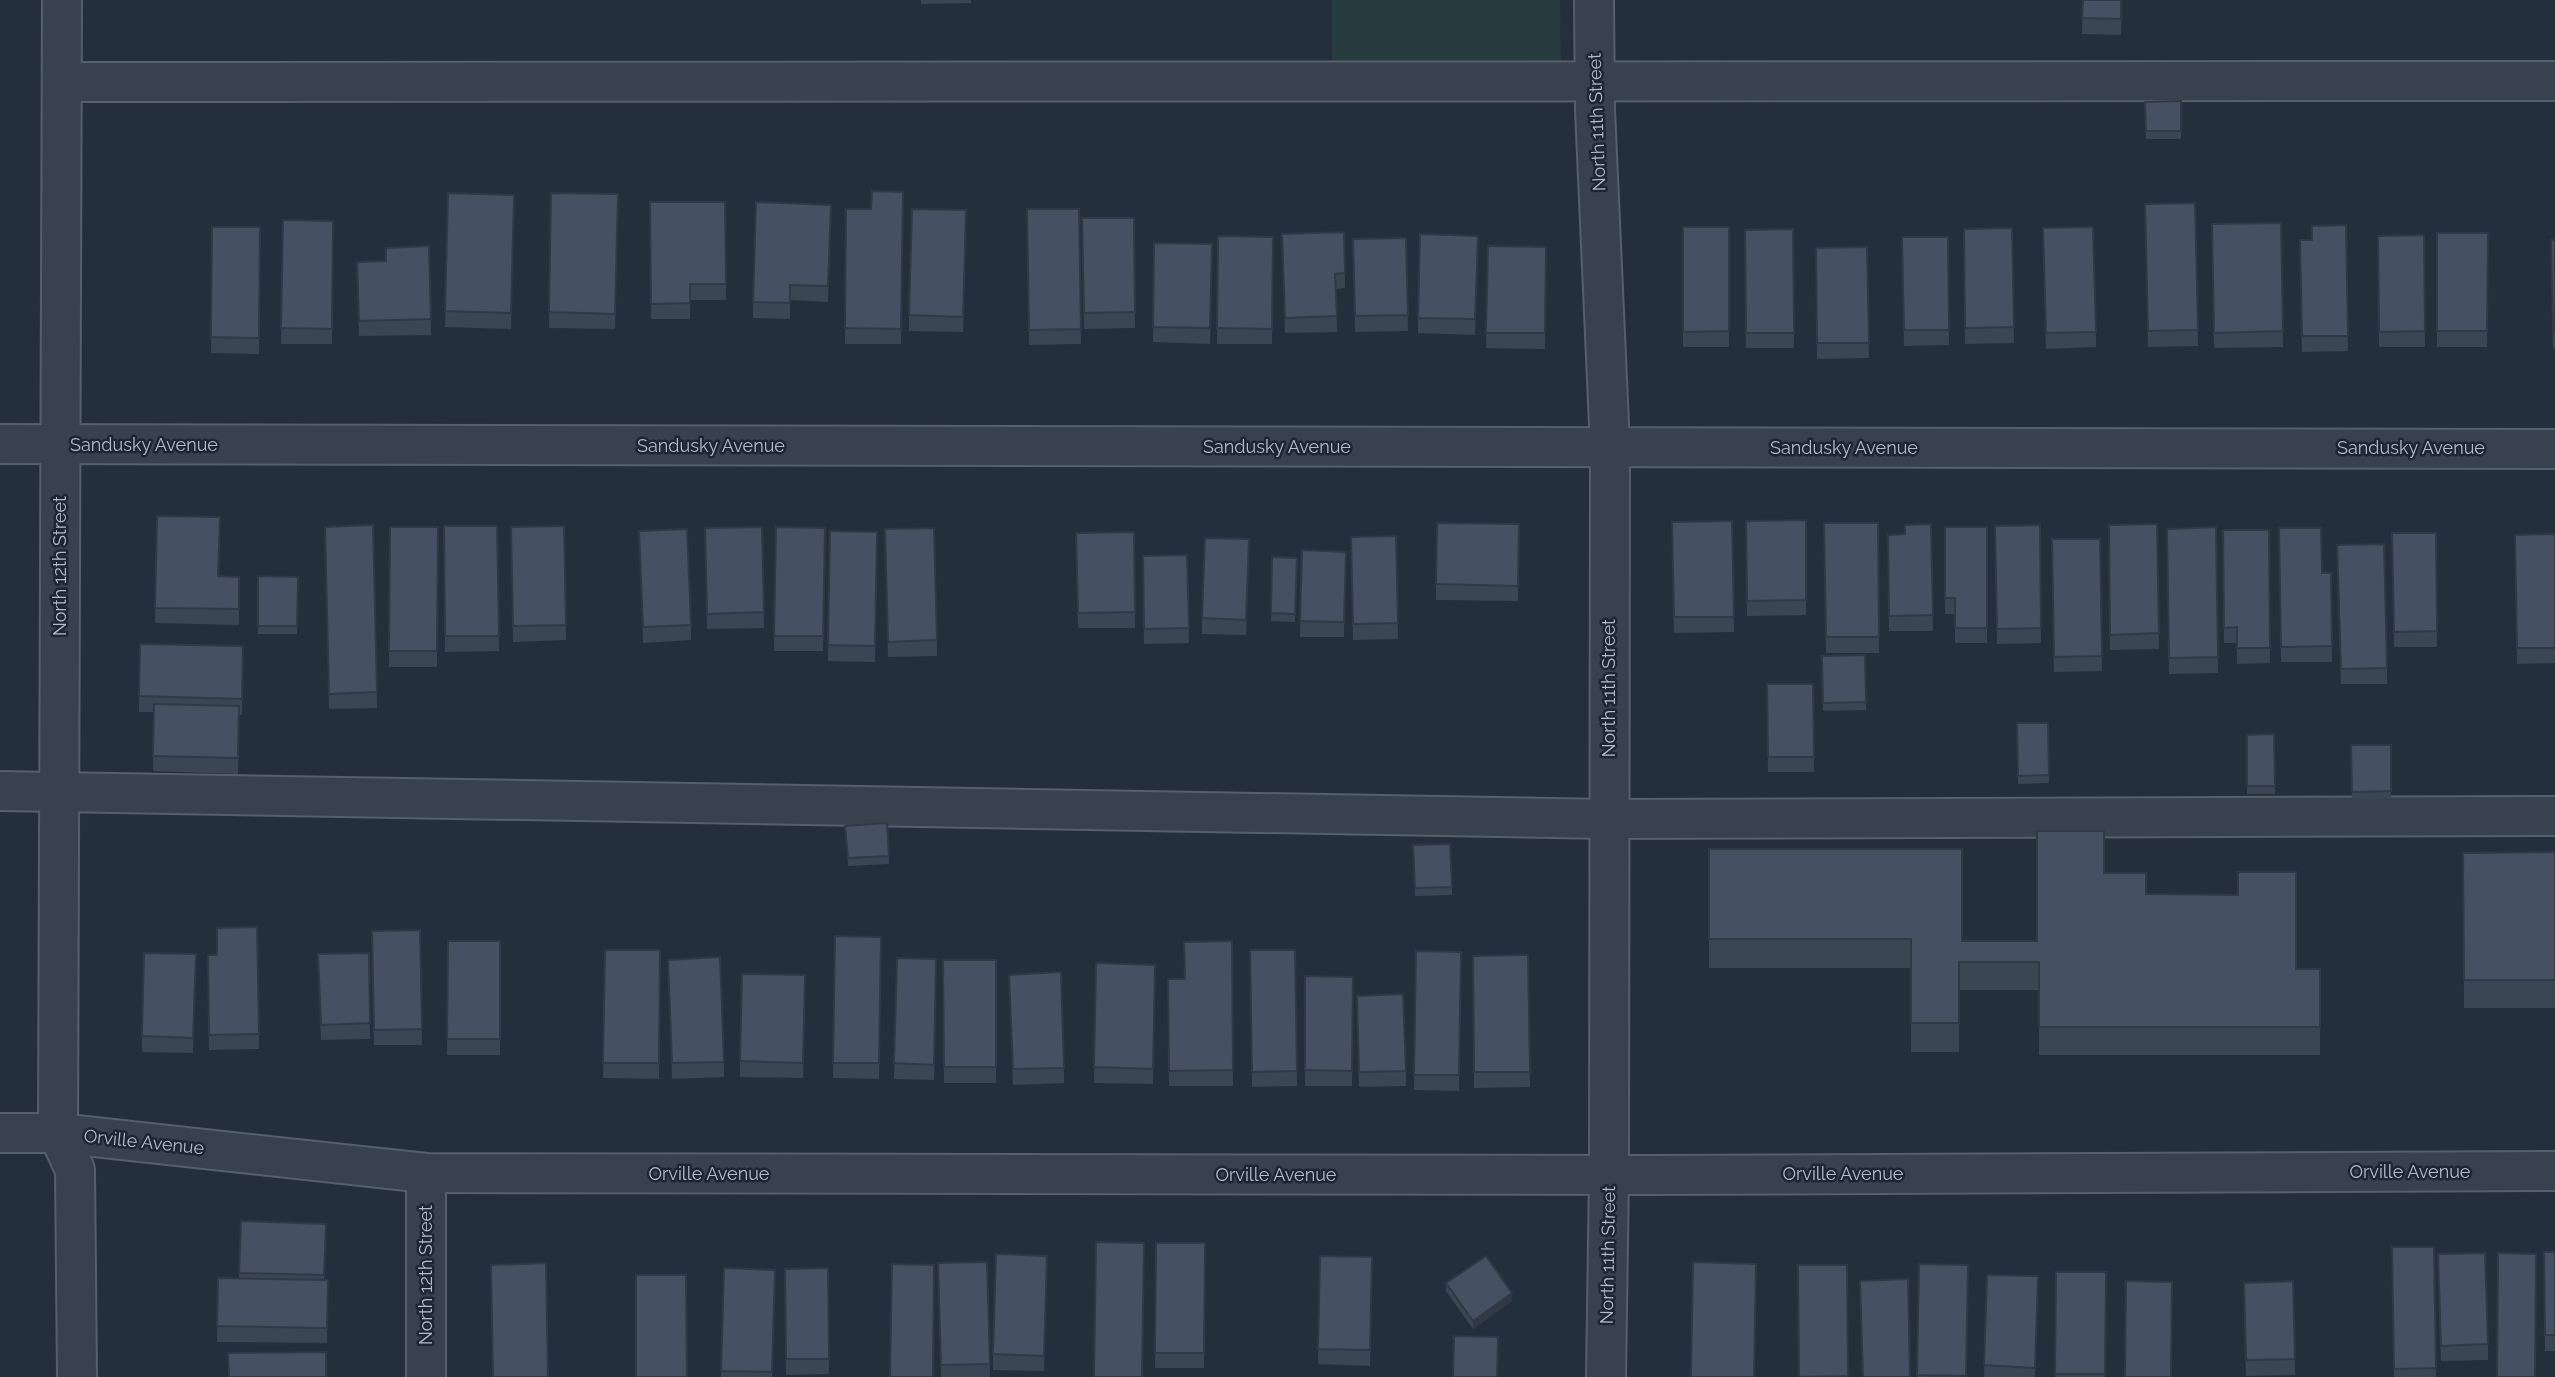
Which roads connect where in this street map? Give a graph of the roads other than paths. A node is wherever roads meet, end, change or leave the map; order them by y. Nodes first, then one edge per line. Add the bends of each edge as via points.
1 (62, 0) edge
2 (1594, 0) edge
3 (2555, 81) edge
4 (62, 82) junction
5 (1595, 83) junction
6 (0, 444) edge
7 (60, 444) junction
8 (1610, 447) junction
9 (2555, 449) edge
10 (0, 792) edge
11 (59, 792) junction
12 (2555, 816) edge
13 (1609, 819) junction
14 (0, 1133) edge
15 (58, 1133) junction
16 (2555, 1171) edge
17 (426, 1174) junction
18 (1609, 1175) junction
19 (77, 1377) edge
20 (426, 1377) edge
21 (1606, 1377) edge

1 - 4 street, North 12th Street
2 - 5 street, North 11th Street
3 - 5 street
4 - 5 street
4 - 7 street, North 12th Street
5 - 8 street, North 11th Street
6 - 7 street, Sandusky Avenue
7 - 8 street, Sandusky Avenue
7 - 11 street, North 12th Street
8 - 9 street, Sandusky Avenue
8 - 13 street, North 11th Street
10 - 11 street
11 - 13 street
11 - 15 street, North 12th Street
12 - 13 street
13 - 18 street, North 11th Street
14 - 15 street, Orville Avenue
15 - 17 street, Orville Avenue
15 - 19 street via 75,1170
16 - 18 street, Orville Avenue
17 - 18 street, Orville Avenue
17 - 20 street, North 12th Street
18 - 21 street, North 11th Street

